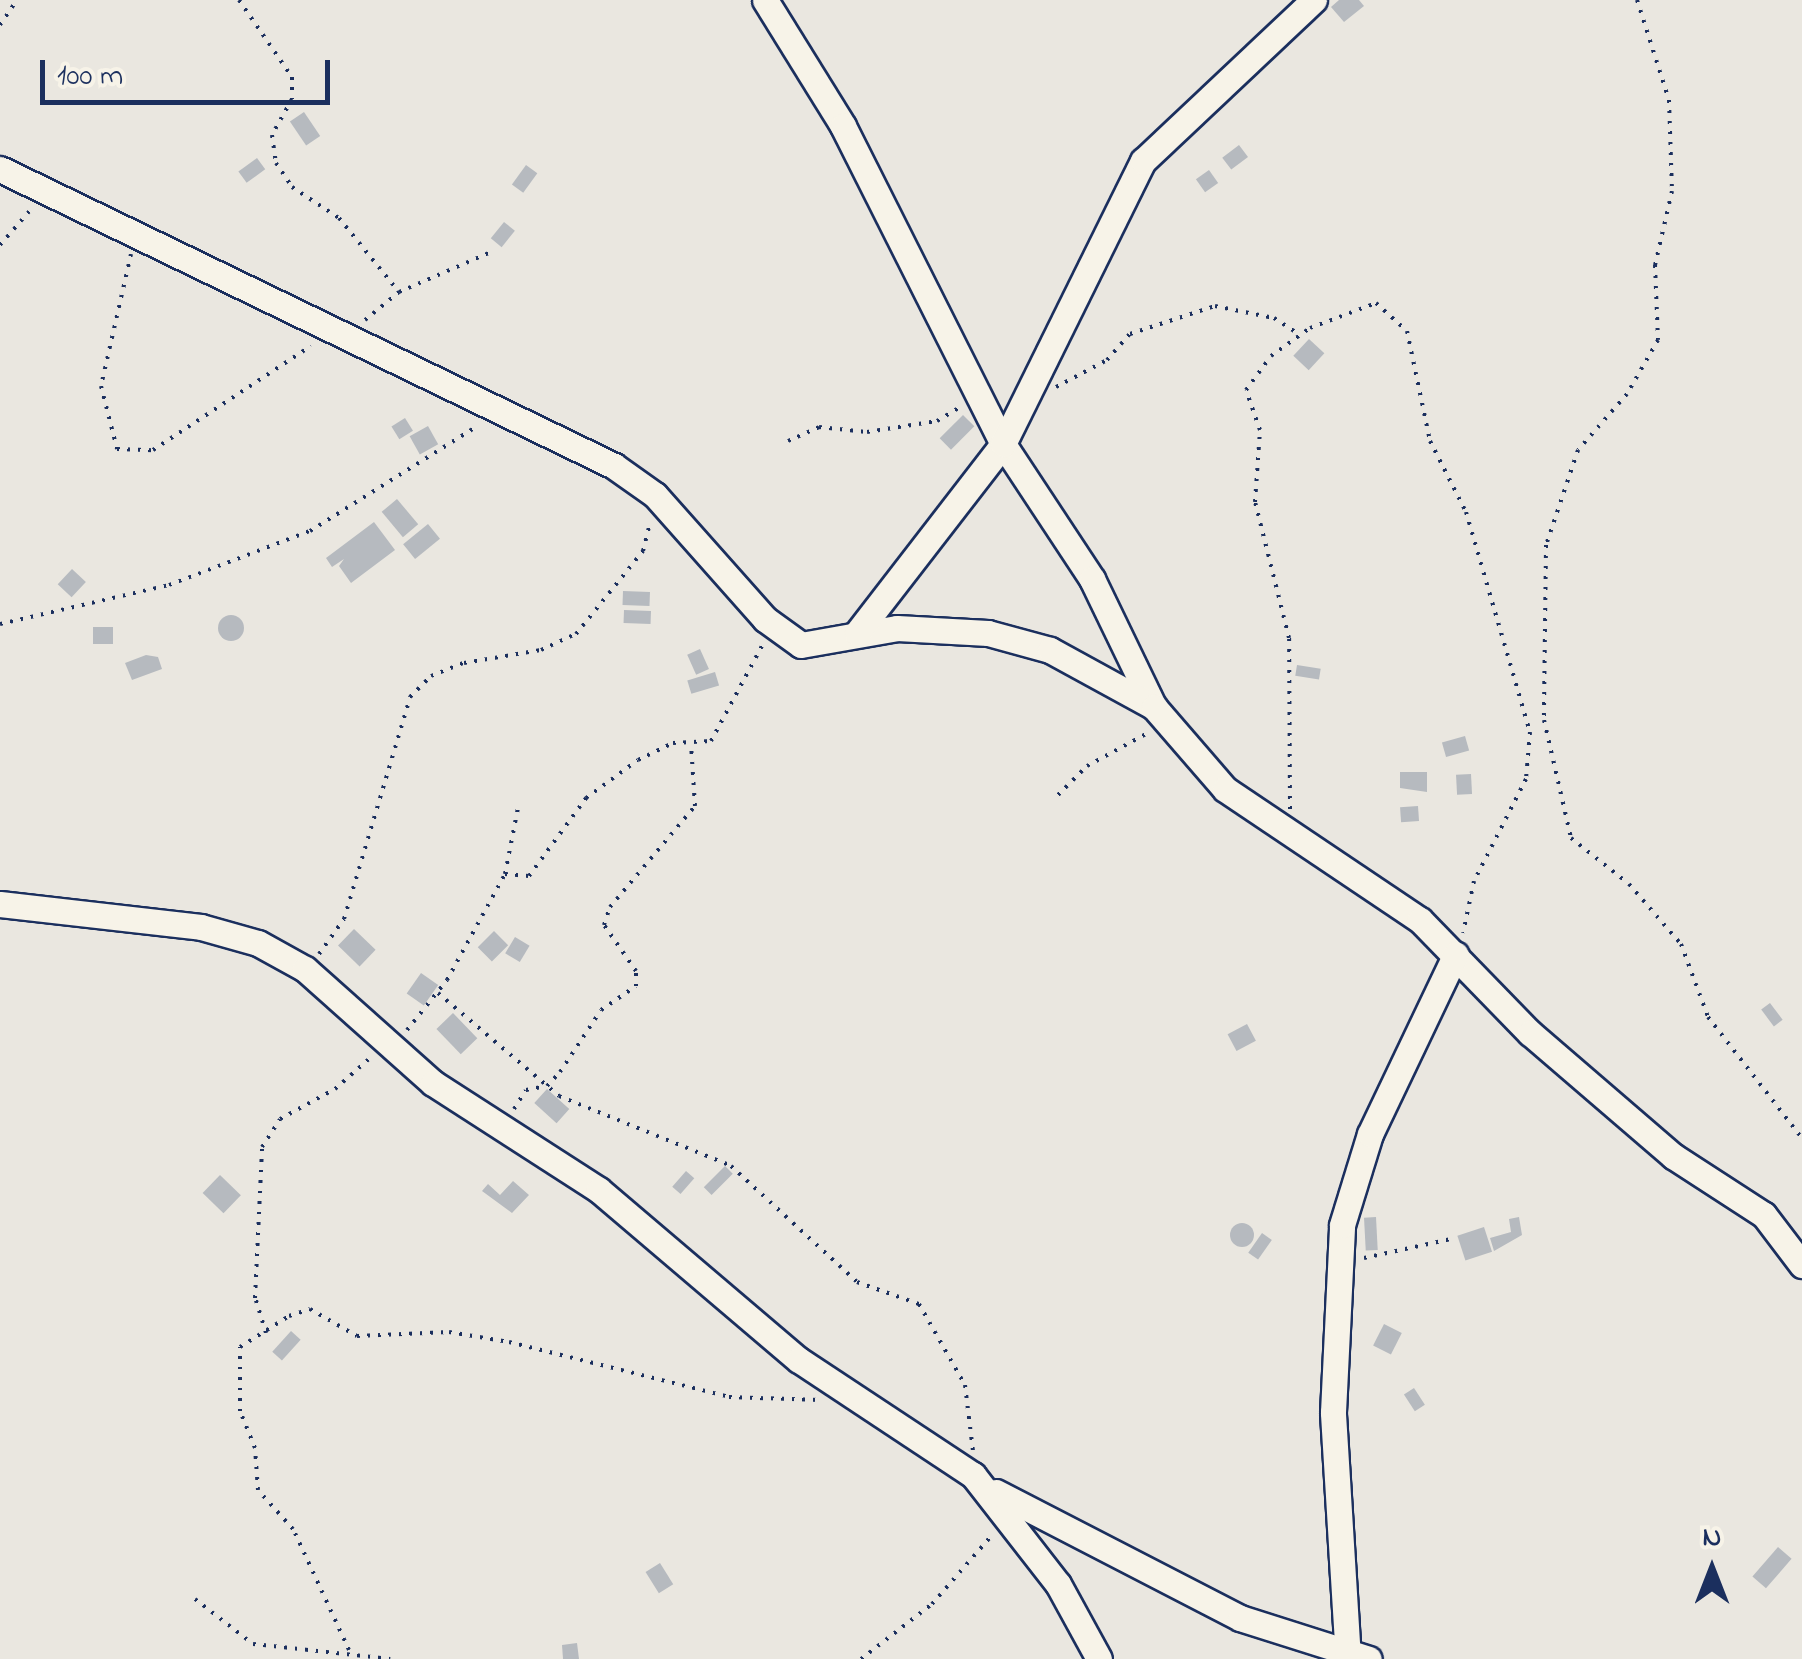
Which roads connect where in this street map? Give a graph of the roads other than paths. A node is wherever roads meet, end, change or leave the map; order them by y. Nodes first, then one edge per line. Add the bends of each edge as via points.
1 (765, 0) edge
2 (1314, 0) edge
3 (0, 169) edge
4 (1003, 444) junction
5 (857, 634) junction
6 (1159, 712) junction
7 (0, 904) edge
8 (1456, 954) junction
9 (1802, 1265) edge
10 (978, 1480) junction
11 (1355, 1658) edge
12 (1099, 1659) edge

1 - 4 street via 843,126
2 - 4 street via 1143,161
3 - 5 street via 635,479 774,628 811,646
4 - 5 street
4 - 6 street via 1092,580
5 - 6 street via 928,629 1019,640
6 - 8 street via 1213,779 1420,920
7 - 10 street via 201,927 258,943 305,968 386,1046 600,1190 799,1360
8 - 9 street via 1530,1033 1673,1156 1764,1215
8 - 11 street via 1352,1179 1337,1280 1334,1412
10 - 11 street via 1240,1618
10 - 12 street via 1008,1514

